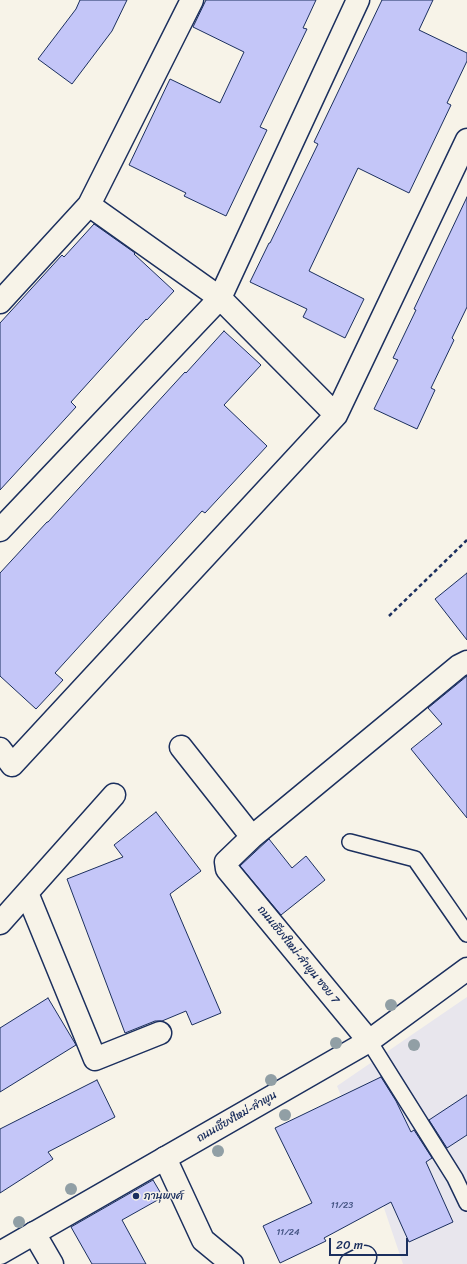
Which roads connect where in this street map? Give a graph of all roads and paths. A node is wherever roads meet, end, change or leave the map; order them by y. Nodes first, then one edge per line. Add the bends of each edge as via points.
1 (192, 0) edge
2 (358, 0) edge
3 (467, 140) edge
4 (89, 205) junction
5 (220, 298) junction
6 (0, 302) edge
7 (336, 415) junction
8 (0, 530) edge
9 (467, 540) edge
10 (389, 616) dead end
11 (467, 662) edge
12 (181, 747) dead end
13 (0, 749) edge
14 (114, 795) dead end
15 (252, 837) junction
16 (350, 842) dead end
17 (27, 893) junction
18 (0, 923) edge
19 (467, 934) edge
20 (467, 969) edge
21 (160, 1033) dead end
22 (368, 1041) junction
23 (165, 1158) junction
24 (461, 1174) edge
25 (467, 1203) edge
26 (34, 1233) junction
27 (0, 1253) edge
28 (52, 1264) edge
29 (232, 1264) edge

1 - 4 street
2 - 5 street
3 - 7 street
4 - 5 street
4 - 6 street
5 - 7 street
5 - 8 street
7 - 13 street via 12,766
9 - 10 path
11 - 15 street
12 - 15 street
14 - 17 street
15 - 22 street, ถนนเชียงใหม่-ลำพูน ซอย 7 via 226,862 227,869
16 - 19 lane via 415,859
17 - 18 street
17 - 21 street via 95,1059
20 - 22 street, ถนนเชียงใหม่-ลำพูน
22 - 23 street, ถนนเชียงใหม่-ลำพูน
22 - 24 lane
23 - 26 street, ถนนเชียงใหม่-ลำพูน
23 - 29 street via 203,1240
24 - 25 lane
26 - 27 street, ถนนเชียงใหม่-ลำพูน
26 - 28 street

